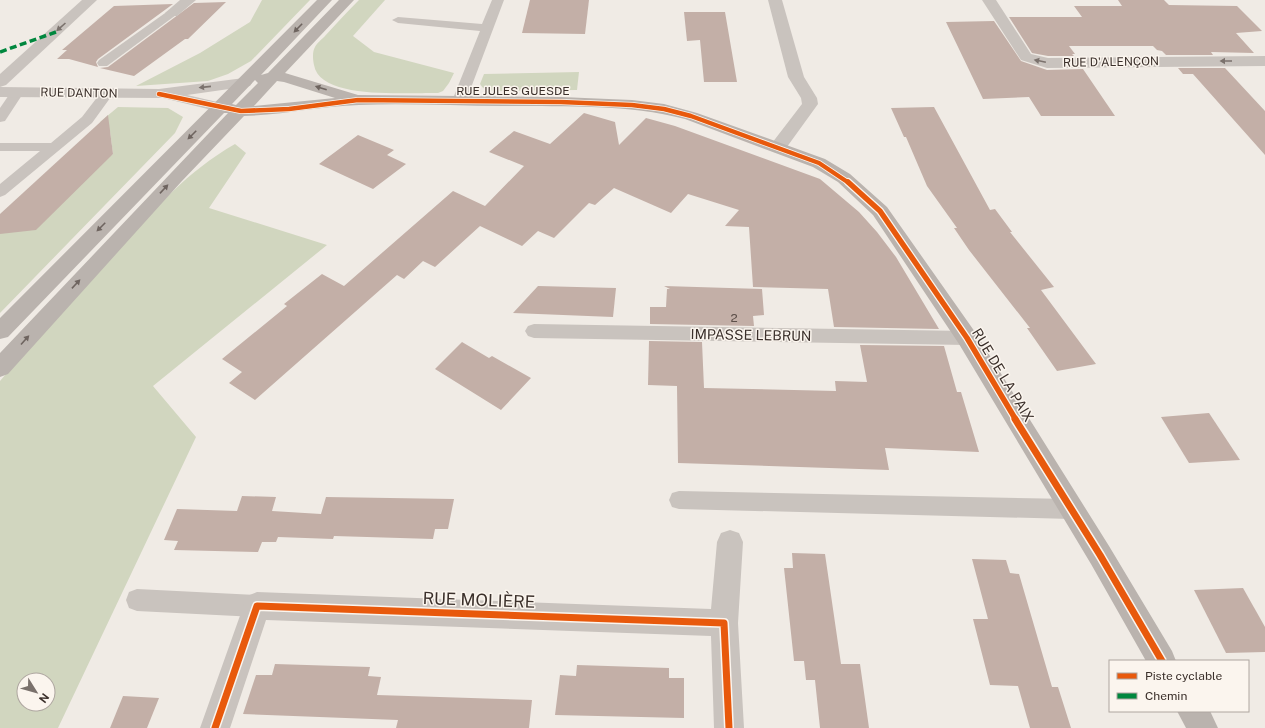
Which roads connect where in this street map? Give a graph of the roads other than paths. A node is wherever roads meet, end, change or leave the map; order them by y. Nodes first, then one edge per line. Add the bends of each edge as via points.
1 (90, 0) edge
2 (190, 0) edge
3 (325, 0) edge
4 (347, 0) edge
5 (498, 0) edge
6 (775, 0) edge
7 (989, 0) edge
8 (172, 13) joint
9 (398, 20) dead end
10 (487, 28) junction
11 (1258, 61) edge
12 (103, 63) dead end
13 (1265, 72) edge
14 (274, 76) junction
15 (0, 82) edge
16 (244, 83) junction
17 (0, 92) edge
18 (18, 92) junction
19 (108, 94) junction
20 (159, 94) junction
21 (358, 100) junction
22 (459, 101) junction
23 (220, 107) junction
24 (240, 111) junction
25 (0, 118) edge
26 (0, 147) edge
27 (54, 147) junction
28 (778, 148) junction
29 (0, 192) edge
30 (0, 331) edge
31 (534, 331) dead end
32 (967, 338) junction
33 (0, 368) edge
34 (680, 500) dead end
35 (1071, 509) junction
36 (730, 542) dead end
37 (137, 600) dead end
38 (257, 606) junction
39 (724, 623) junction
40 (1161, 660) edge
41 (1193, 712) edge
42 (215, 728) edge
43 (730, 728) edge
44 (1203, 728) edge

1 -> 15 street
2 - 8 street
3 -> 16 street
4 - 14 street
5 - 10 lane
6 - 28 street via 796,77 810,104
11 -> 7 street, RUE D'ALENÇON via 1036,61 1026,57
8 - 12 lane
9 - 10 lane
10 - 22 lane
11 - 13 street
14 - 16 street
21 -> 14 street, RUE JULES GUESDE
14 - 24 street
16 -> 20 street, RUE DANTON
16 - 23 street
17 - 18 street, RUE DANTON
18 - 19 street, RUE DANTON
18 - 25 lane
19 - 20 street, RUE DANTON
19 - 27 lane via 86,120
20 - 23 street, RUE DANTON
21 - 22 street, RUE JULES GUESDE
21 - 24 street, RUE JULES GUESDE via 289,109
22 - 28 street, RUE JULES GUESDE via 632,104 691,116
23 - 24 street, RUE JULES GUESDE
23 -> 30 street
33 -> 24 street via 168,185
26 - 27 lane
27 - 29 lane
28 - 32 street, RUE DE LA PAIX via 819,164 844,178 880,211
31 - 32 lane, IMPASSE LEBRUN
32 - 35 street, RUE DE LA PAIX
34 - 35 lane
35 - 40 street, RUE DE LA PAIX
36 - 39 street
37 - 38 lane
38 - 39 street, RUE MOLIÈRE
38 - 42 street
39 - 43 street
41 - 44 street

